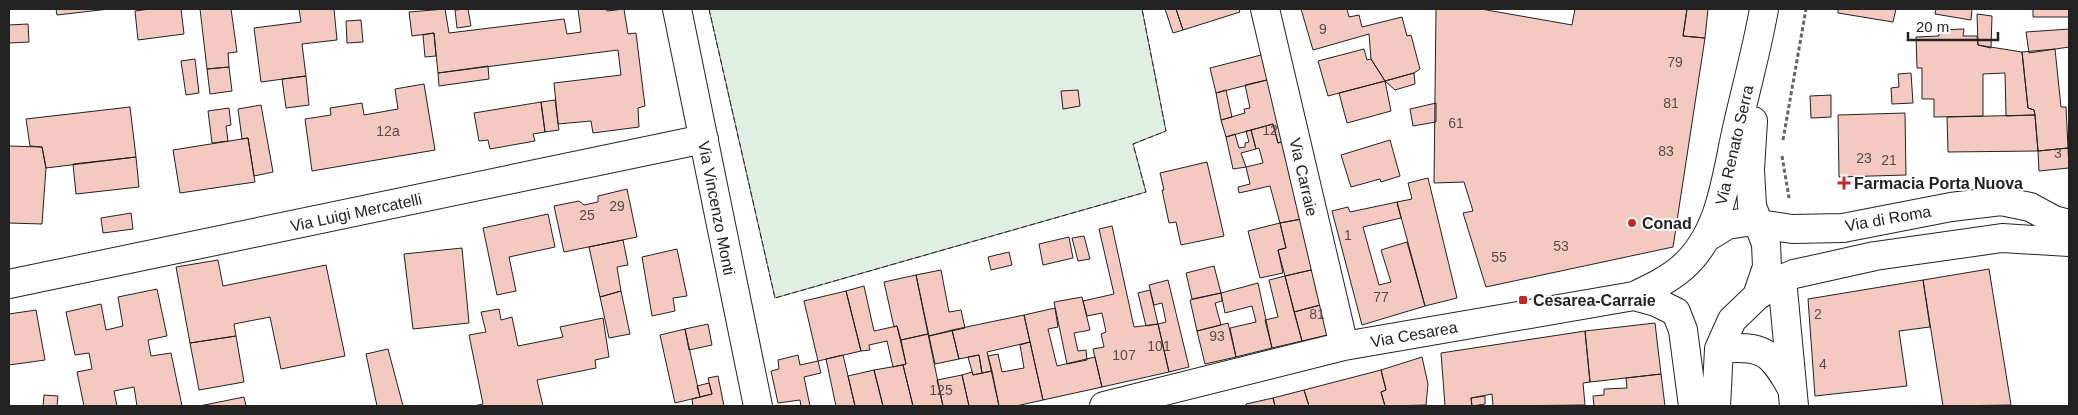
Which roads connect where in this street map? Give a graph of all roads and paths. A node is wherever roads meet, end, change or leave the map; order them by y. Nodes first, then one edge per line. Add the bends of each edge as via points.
1 (678, 9) edge
2 (1265, 9) edge
3 (1764, 9) edge
4 (1806, 9) edge
5 (1756, 52) junction
6 (704, 139) junction
7 (1783, 142) dead end
8 (1781, 152) dead end
9 (1789, 198) dead end
10 (1759, 222) junction
11 (2069, 224) edge
12 (1706, 238) junction
13 (2069, 242) edge
14 (1782, 280) junction
15 (9, 284) edge
16 (1634, 296) junction
17 (1757, 296) junction
18 (1344, 346) junction
19 (1719, 349) junction
20 (1793, 398) edge
21 (758, 406) edge
22 (1104, 406) edge
23 (1693, 406) edge
24 (1716, 406) edge

1 - 6 street, Via Vincenzo Monti
2 - 18 street, Via Carraie
3 - 5 street, Via Renato Serra
4 - 7 path
5 - 10 street, Via Renato Serra via 1750,170 1752,206
5 - 12 street, Via Renato Serra via 1719,210
6 - 15 street, Via Luigi Mercatelli
6 - 21 street, Via Vincenzo Monti
8 - 9 path
10 - 11 street, Via di Roma via 1772,227 1843,228 1950,207 2001,201 2030,207
10 - 12 street, Via di Roma via 1727,225
10 - 17 street, Via Renato Serra via 1766,244 1767,267
12 - 16 street, Via Cesarea via 1684,267 1662,283
13 - 14 street via 2002,238 1875,256 1794,274
14 - 17 street
14 - 20 street
16 - 18 street, Via Cesarea
16 - 23 street via 1676,312 1683,330
17 - 19 street via 1732,320
18 - 22 street, Via Cesarea
19 - 20 street via 1742,347 1762,350 1781,370
19 - 24 street

